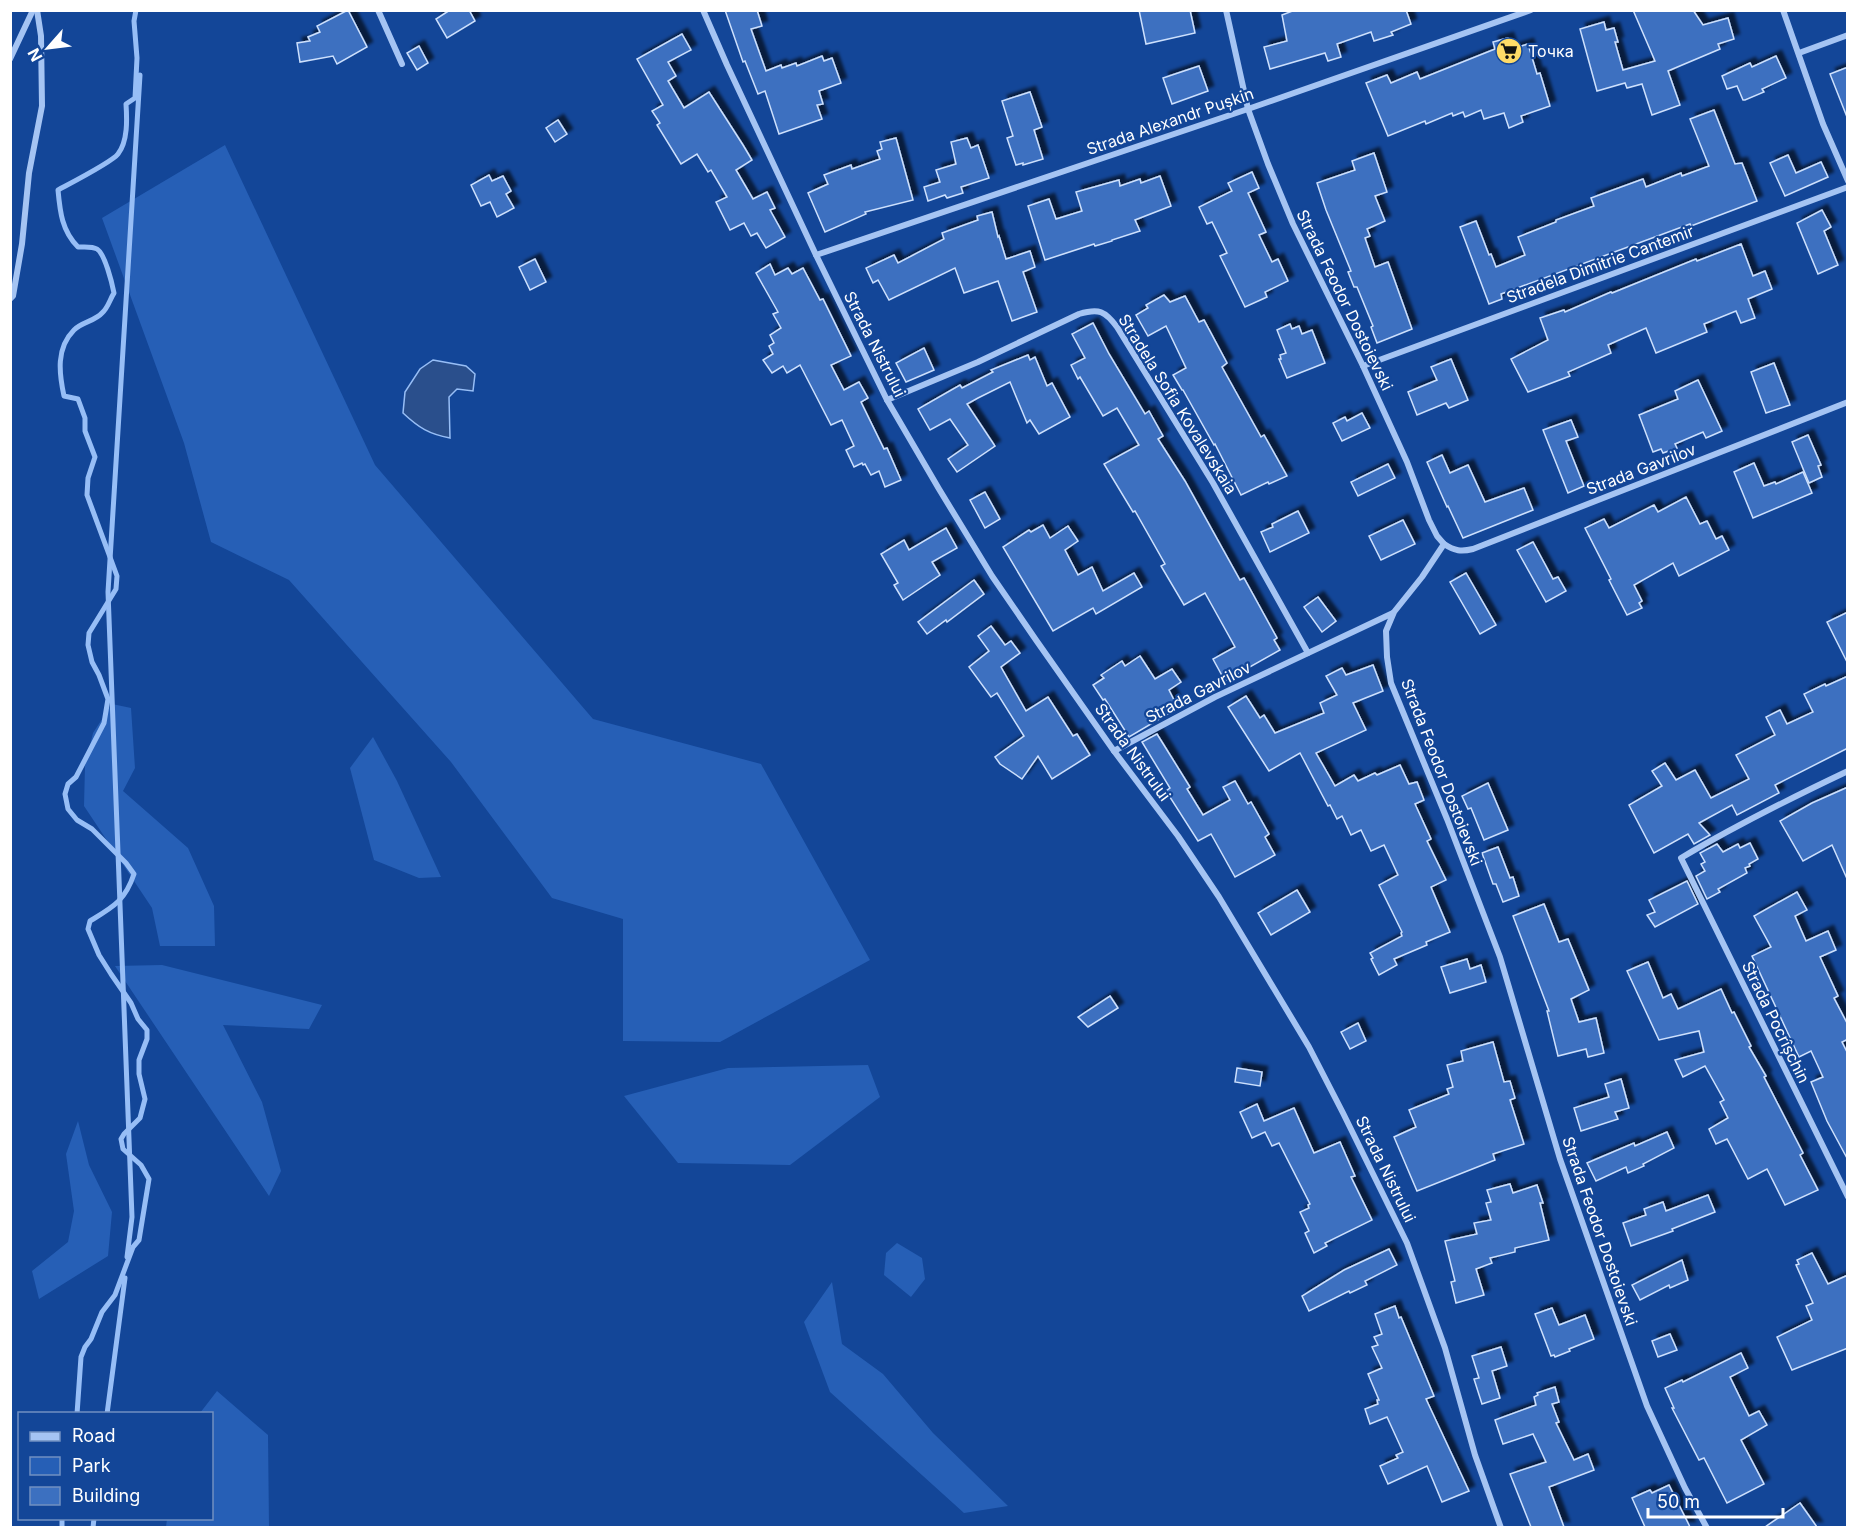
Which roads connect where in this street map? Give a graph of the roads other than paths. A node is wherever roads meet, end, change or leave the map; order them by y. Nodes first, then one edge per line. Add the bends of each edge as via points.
1 (35, 10) edge
2 (378, 10) edge
3 (703, 10) edge
4 (1227, 10) edge
5 (1531, 10) edge
6 (1783, 10) edge
7 (1848, 35) edge
8 (1798, 53) junction
9 (10, 59) edge
10 (402, 63) dead end
11 (1248, 109) junction
12 (1848, 181) edge
13 (1848, 187) edge
14 (816, 255) junction
15 (10, 298) edge
16 (1363, 366) junction
17 (887, 400) junction
18 (1848, 402) edge
19 (1444, 544) junction
20 (1394, 612) junction
21 (1308, 653) junction
22 (1114, 751) junction
23 (1848, 771) edge
24 (1848, 1197) edge
25 (1501, 1527) edge
26 (1707, 1527) edge

1 - 9 street
1 - 15 street via 41,36 42,106
2 - 10 street
3 - 14 street, Strada Nistrului
4 - 11 street, Strada Feodor Dostoievski
5 - 11 street, Strada Alexandr Pușkin
6 - 8 street
7 - 8 street
8 - 12 street
11 - 14 street, Strada Alexandr Pușkin
11 - 16 street, Strada Feodor Dostoievski via 1293,224
13 - 16 street, Stradela Dimitrie Cantemir
14 - 17 street, Strada Nistrului
16 - 19 street, Strada Feodor Dostoievski via 1429,520
17 - 21 street, Stradela Sofia Kovalevskaia via 1079,314 1101,311 1117,327 1213,483
17 - 22 street, Strada Nistrului via 993,576
18 - 19 street, Strada Gavrilov via 1473,549 1461,552
19 - 20 street, Strada Feodor Dostoievski
20 - 21 street, Strada Gavrilov
20 - 26 street, Strada Feodor Dostoievski via 1386,631 1391,682 1500,957 1560,1159 1647,1406
21 - 22 street, Strada Gavrilov
22 - 25 street, Strada Nistrului via 1219,897 1309,1047 1348,1123 1407,1243
23 - 24 street, Strada Pocrîșchin via 1681,858

